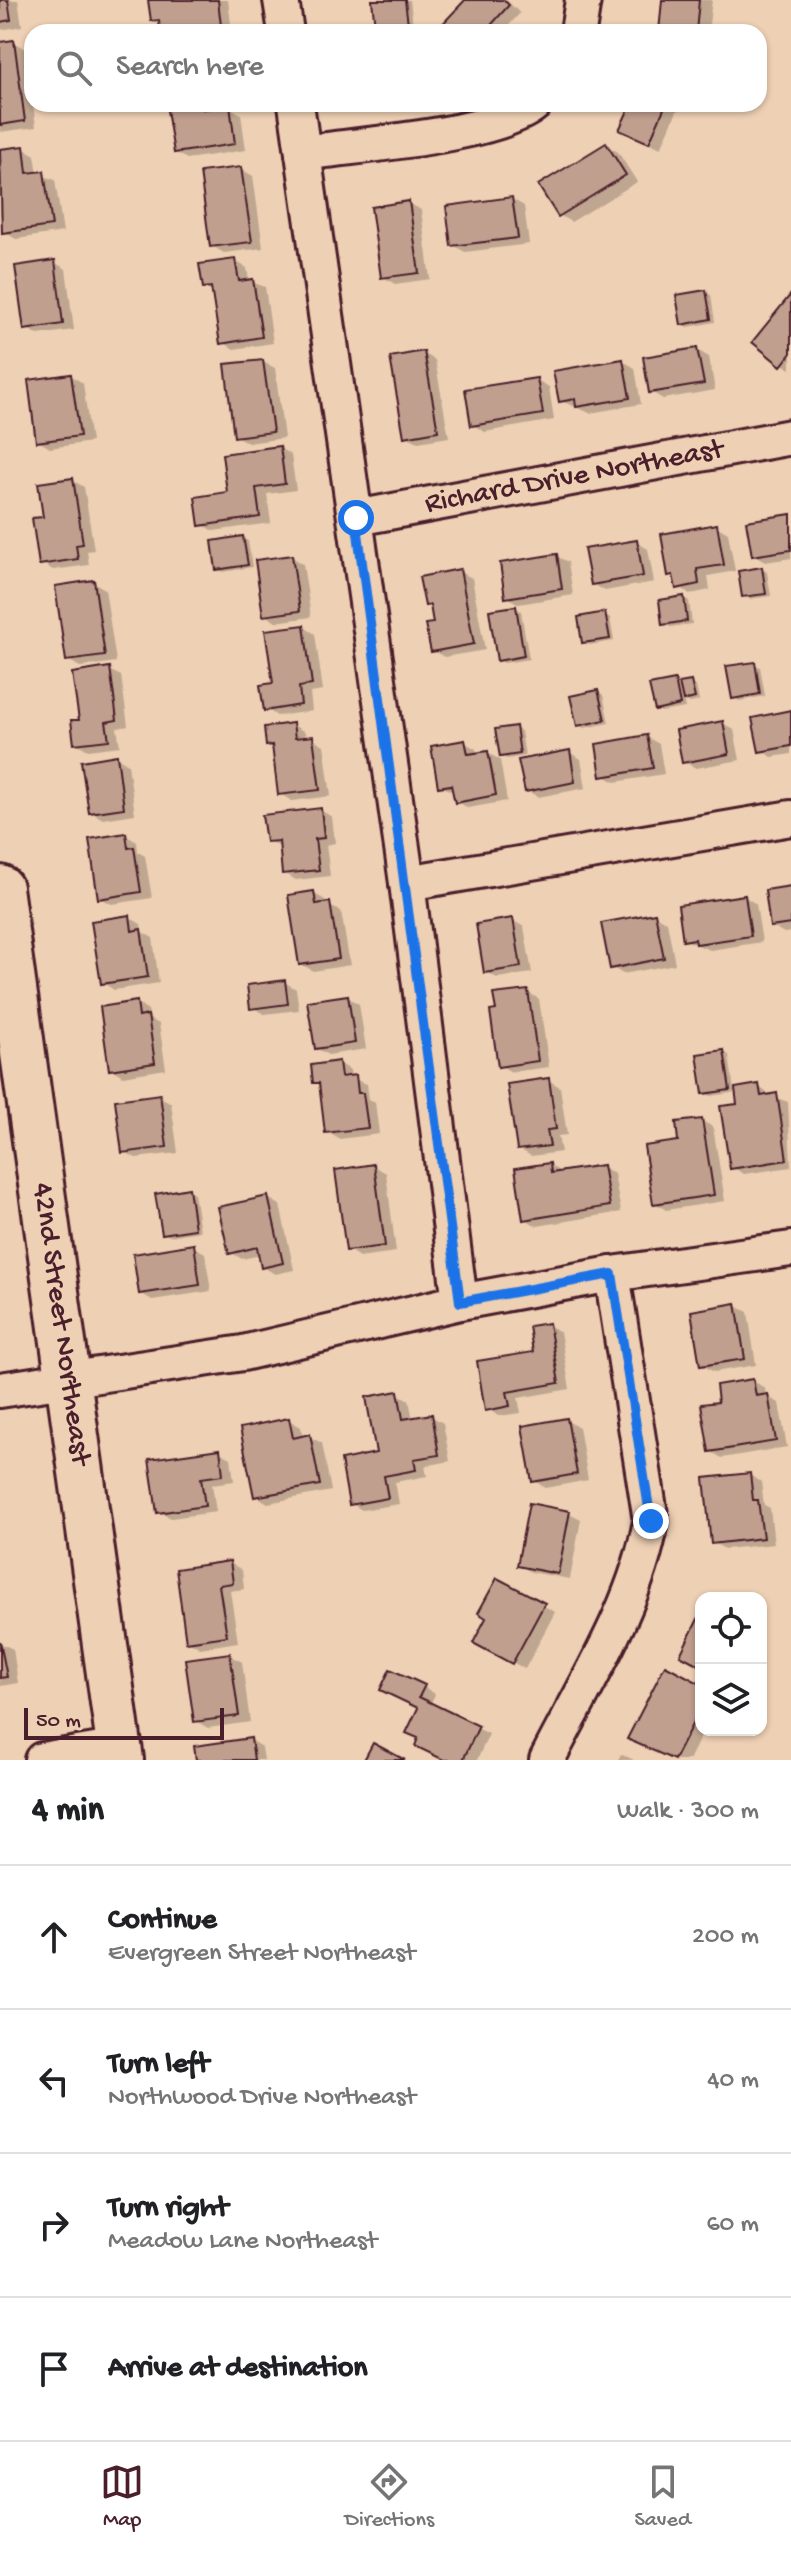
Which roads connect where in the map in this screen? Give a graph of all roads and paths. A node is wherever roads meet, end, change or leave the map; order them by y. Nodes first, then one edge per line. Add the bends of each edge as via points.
1 (281, 0) edge
2 (583, 0) edge
3 (285, 24) edge
4 (579, 24) edge
5 (297, 112) edge
6 (525, 112) edge
7 (303, 153) junction
8 (791, 437) edge
9 (356, 518) junction
10 (791, 818) edge
11 (407, 883) junction
12 (0, 888) edge
13 (791, 1249) edge
14 (612, 1274) junction
15 (460, 1302) junction
16 (67, 1380) junction
17 (0, 1390) edge
18 (120, 1753) edge
19 (42, 1760) edge
20 (547, 1760) edge

1 - 3 street
2 - 4 street
5 - 7 street
6 - 7 street via 490,126
7 - 9 street
8 - 9 street, Richard Drive Northeast
9 - 11 street
10 - 11 street
11 - 15 street
12 - 16 main road, 42nd Street Northeast
13 - 14 street
14 - 15 street
14 - 20 street via 651,1521 629,1597
15 - 16 street via 243,1353
16 - 17 street
16 - 18 main road, 42nd Street Northeast
18 - 19 street

